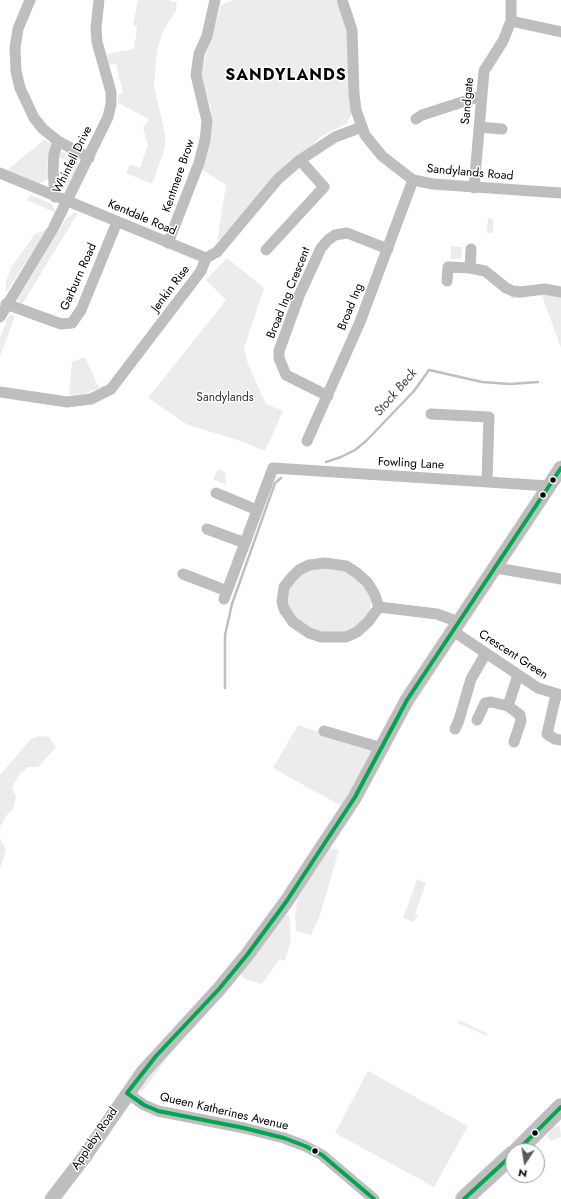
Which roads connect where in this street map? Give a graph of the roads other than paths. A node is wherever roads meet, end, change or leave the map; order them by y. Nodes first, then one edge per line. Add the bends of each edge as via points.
1 (30, 0) edge
2 (99, 0) edge
3 (216, 0) edge
4 (342, 0) edge
5 (511, 0) edge
6 (511, 21) junction
7 (561, 32) edge
8 (481, 96) junction
9 (416, 119) dead end
10 (362, 127) junction
11 (479, 127) junction
12 (502, 129) dead end
13 (58, 141) junction
14 (89, 158) junction
15 (300, 160) junction
16 (0, 173) edge
17 (414, 180) junction
18 (474, 188) junction
19 (561, 193) edge
20 (55, 197) junction
21 (68, 202) junction
22 (117, 222) junction
23 (168, 243) junction
24 (388, 249) junction
25 (471, 249) dead end
26 (266, 250) dead end
27 (206, 258) junction
28 (470, 268) junction
29 (447, 281) dead end
30 (561, 292) edge
31 (6, 304) junction
32 (0, 316) edge
33 (0, 392) edge
34 (328, 396) junction
35 (431, 414) dead end
36 (307, 441) dead end
37 (561, 468) edge
38 (487, 481) junction
39 (549, 486) junction
40 (216, 493) dead end
41 (257, 510) junction
42 (207, 529) dead end
43 (245, 544) junction
44 (496, 568) junction
45 (183, 574) dead end
46 (561, 580) edge
47 (378, 607) junction
48 (456, 627) junction
49 (486, 653) junction
50 (518, 675) junction
51 (558, 695) edge
52 (508, 706) junction
53 (477, 720) dead end
54 (455, 729) dead end
55 (324, 731) dead end
56 (561, 740) edge
57 (514, 742) dead end
58 (382, 748) junction
59 (127, 1092) junction
60 (561, 1107) edge
61 (525, 1143) edge
62 (505, 1161) edge
63 (52, 1199) edge
64 (374, 1199) edge
65 (464, 1199) edge

1 - 13 street via 18,29 15,48 16,70 25,101 34,118
2 - 14 street, Whinfell Drive via 97,42 111,92 111,104 108,117
3 - 23 street, Kentmere Brow via 196,75 207,121 205,140 199,163
4 - 10 street, Sandylands Road via 352,30 354,94
5 - 6 street, Sandgate
6 - 7 street
6 - 8 street, Sandgate via 503,41 484,71
8 - 9 street
8 - 11 street, Sandgate
10 - 15 street, Jenkin Rise via 335,137
10 - 17 street, Sandylands Road via 365,135 382,156
11 - 12 street
11 - 18 street, Sandgate
13 - 14 street
13 - 20 street via 53,170
14 - 21 street, Whinfell Drive
15 - 26 street via 324,187
15 - 27 street, Jenkin Rise via 278,179 217,252
16 - 20 street, Kentdale Road
17 - 18 street, Sandylands Road
17 - 24 street, Broad Ing
18 - 19 street, Sandylands Road
20 - 21 street, Kentdale Road
21 - 22 street, Kentdale Road
21 - 31 street, Whinfell Drive via 54,229
22 - 23 street, Kentdale Road
22 - 31 street, Garburn Road via 81,310 72,323 61,324
23 - 27 street, Kentdale Road
24 - 34 street, Broad Ing
24 - 34 street, Broad Ing Crescent via 347,233 335,235 321,248 299,296 278,358 286,375
25 - 28 street
27 - 33 street, Jenkin Rise via 201,272 111,389 91,399 67,402
28 - 29 street via 448,267
28 - 30 street via 485,271 506,288 520,292 545,288
31 - 32 street, Whinfell Drive
34 - 36 street, Broad Ing
35 - 38 street via 489,417
37 - 39 main road, Appleby Road
38 - 39 street, Fowling Lane
38 - 41 street, Fowling Lane via 273,468
39 - 44 main road, Appleby Road
40 - 41 street
41 - 43 street
42 - 43 street
43 - 45 street via 226,595
44 - 46 street
44 - 48 main road, Appleby Road
47 - 47 street via 367,582 346,566 330,563 308,566 299,570 284,587 284,609 293,622 309,633 321,637 346,637 357,632
47 - 48 street, Crescent Green via 437,614 448,617
48 - 49 street, Crescent Green
48 - 58 main road, Appleby Road via 407,700
49 - 50 street, Crescent Green
49 - 54 street via 471,679
50 - 51 street, Crescent Green via 538,688
50 - 52 street
51 - 56 street via 547,734
52 - 53 street via 491,702 485,704
52 - 57 street via 520,715 521,720
55 - 58 street
58 - 59 main road, Appleby Road via 336,826 263,934 219,990 156,1056
59 - 63 main road, Appleby Road
59 - 64 street, Queen Katherines Avenue via 144,1105 158,1111 244,1128 305,1146 322,1155
60 - 61 highway
62 - 65 highway

